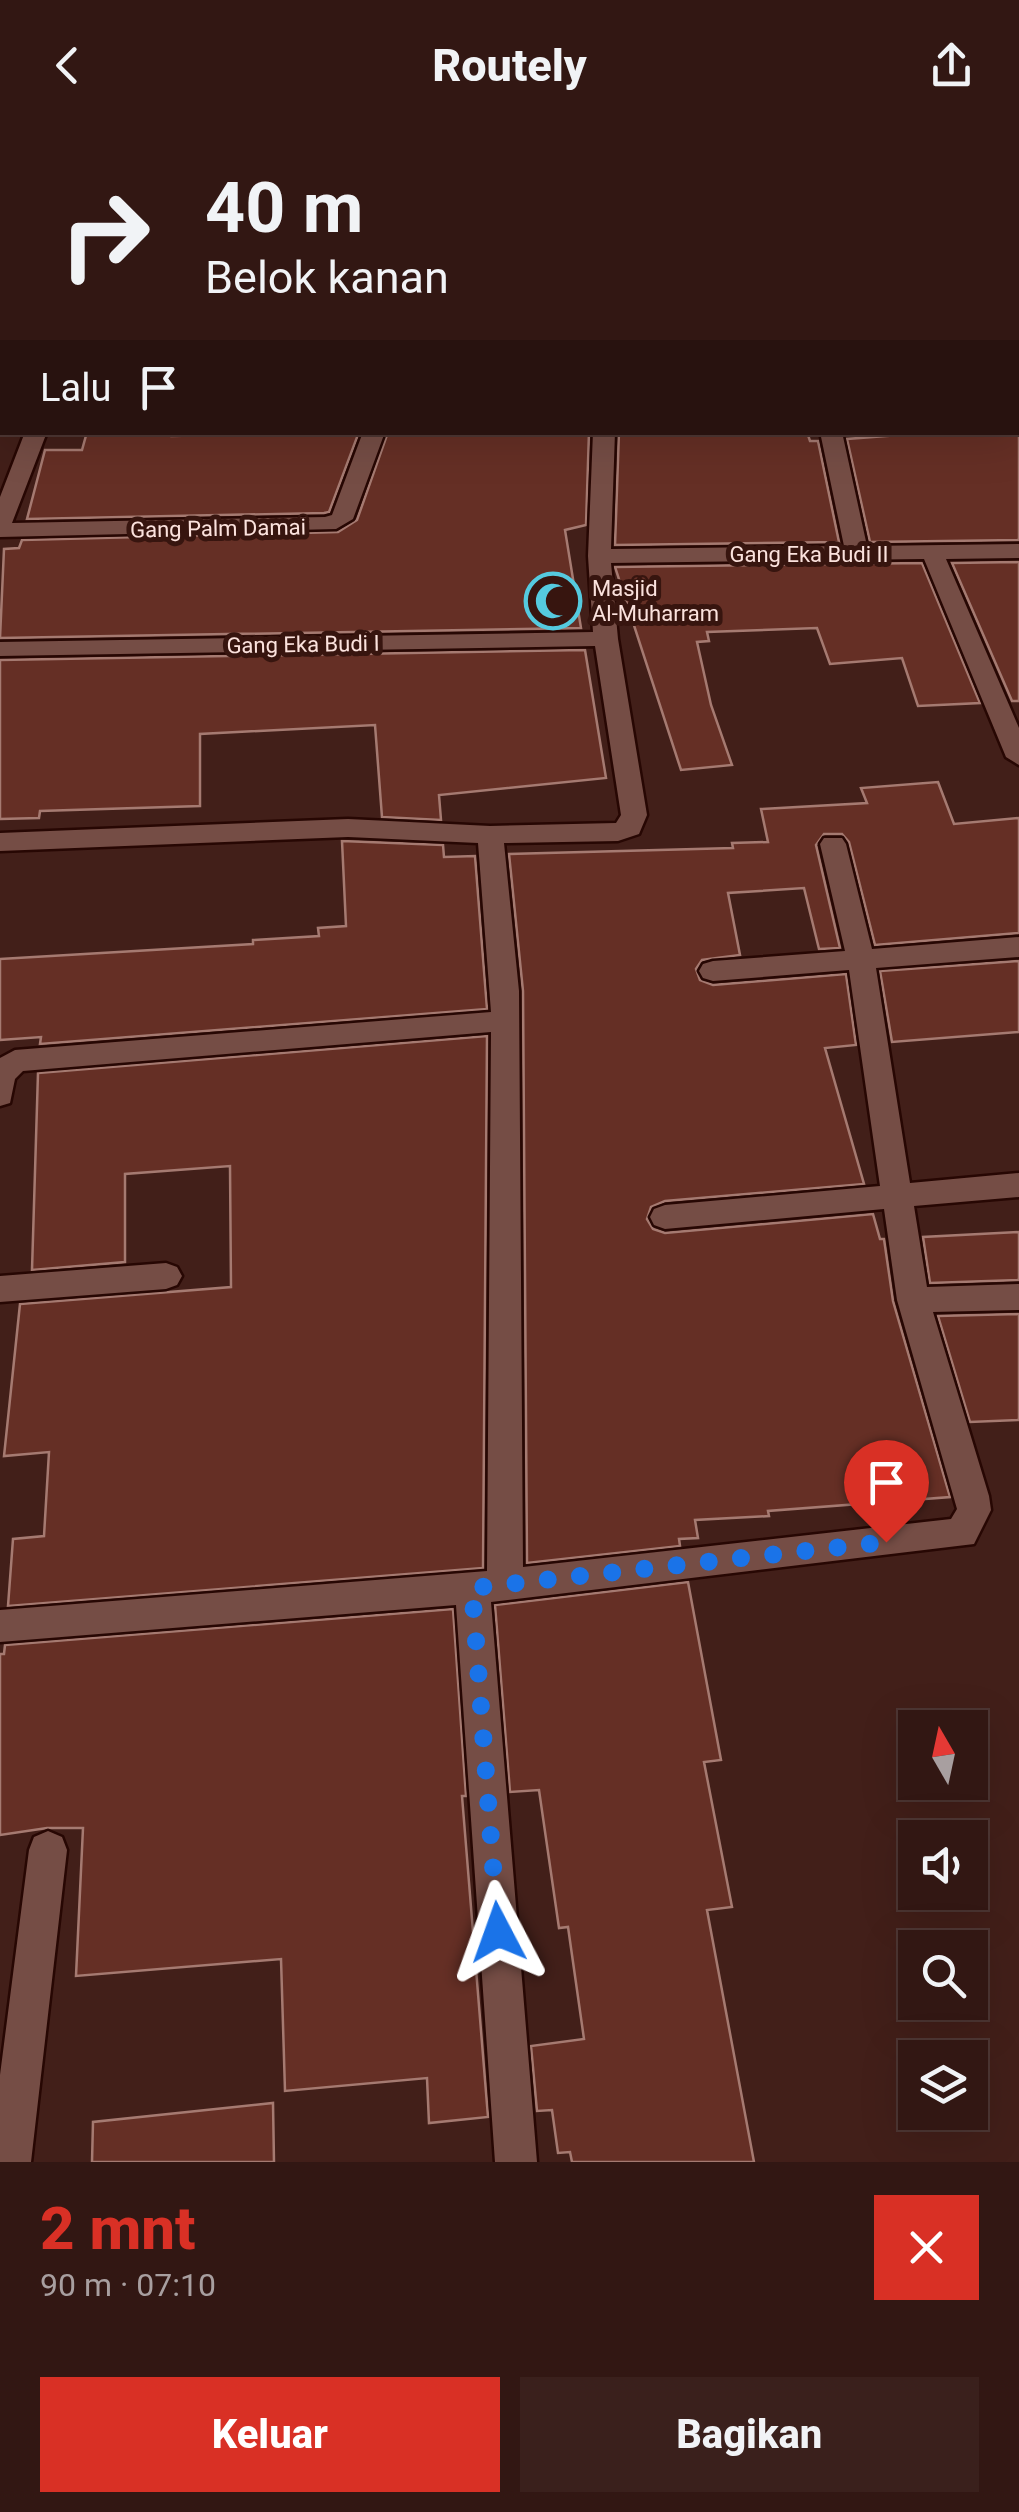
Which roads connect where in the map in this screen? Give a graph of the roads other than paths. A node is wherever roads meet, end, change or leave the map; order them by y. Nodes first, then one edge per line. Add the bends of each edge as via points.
1 (35, 435) edge
2 (373, 435) edge
3 (604, 435) edge
4 (831, 435) edge
5 (0, 528) edge
6 (1019, 551) edge
7 (857, 552) junction
8 (933, 554) junction
9 (599, 556) junction
10 (606, 639) junction
11 (0, 648) edge
12 (1019, 758) edge
13 (490, 834) junction
14 (0, 842) edge
15 (833, 844) dead end
16 (1019, 947) edge
17 (861, 960) junction
18 (713, 971) dead end
19 (503, 1020) junction
20 (0, 1092) edge
21 (1019, 1186) edge
22 (898, 1194) junction
23 (665, 1217) dead end
24 (166, 1276) dead end
25 (0, 1289) edge
26 (1019, 1297) edge
27 (914, 1300) junction
28 (488, 1586) junction
29 (0, 1626) edge
30 (48, 1850) dead end
31 (10, 2162) edge
32 (516, 2162) edge

1 - 5 street
2 - 5 street, Gang Palm Damai via 342,519 328,524
3 - 9 street
4 - 7 street
6 - 8 street, Gang Eka Budi II
7 - 8 street, Gang Eka Budi II
7 - 9 street, Gang Eka Budi II
8 - 12 street
9 - 10 street
10 - 11 street, Gang Eka Budi I
10 - 13 street via 634,814 630,828
13 - 14 street via 329,828
13 - 19 street
15 - 17 street
16 - 17 street
17 - 18 street
17 - 22 street
19 - 20 street via 15,1061 0,1075
19 - 28 street
21 - 22 street
22 - 23 street
22 - 27 street
24 - 25 street
26 - 27 street
27 - 28 street via 972,1496 974,1510 962,1533
28 - 29 street
28 - 32 street
30 - 31 street

